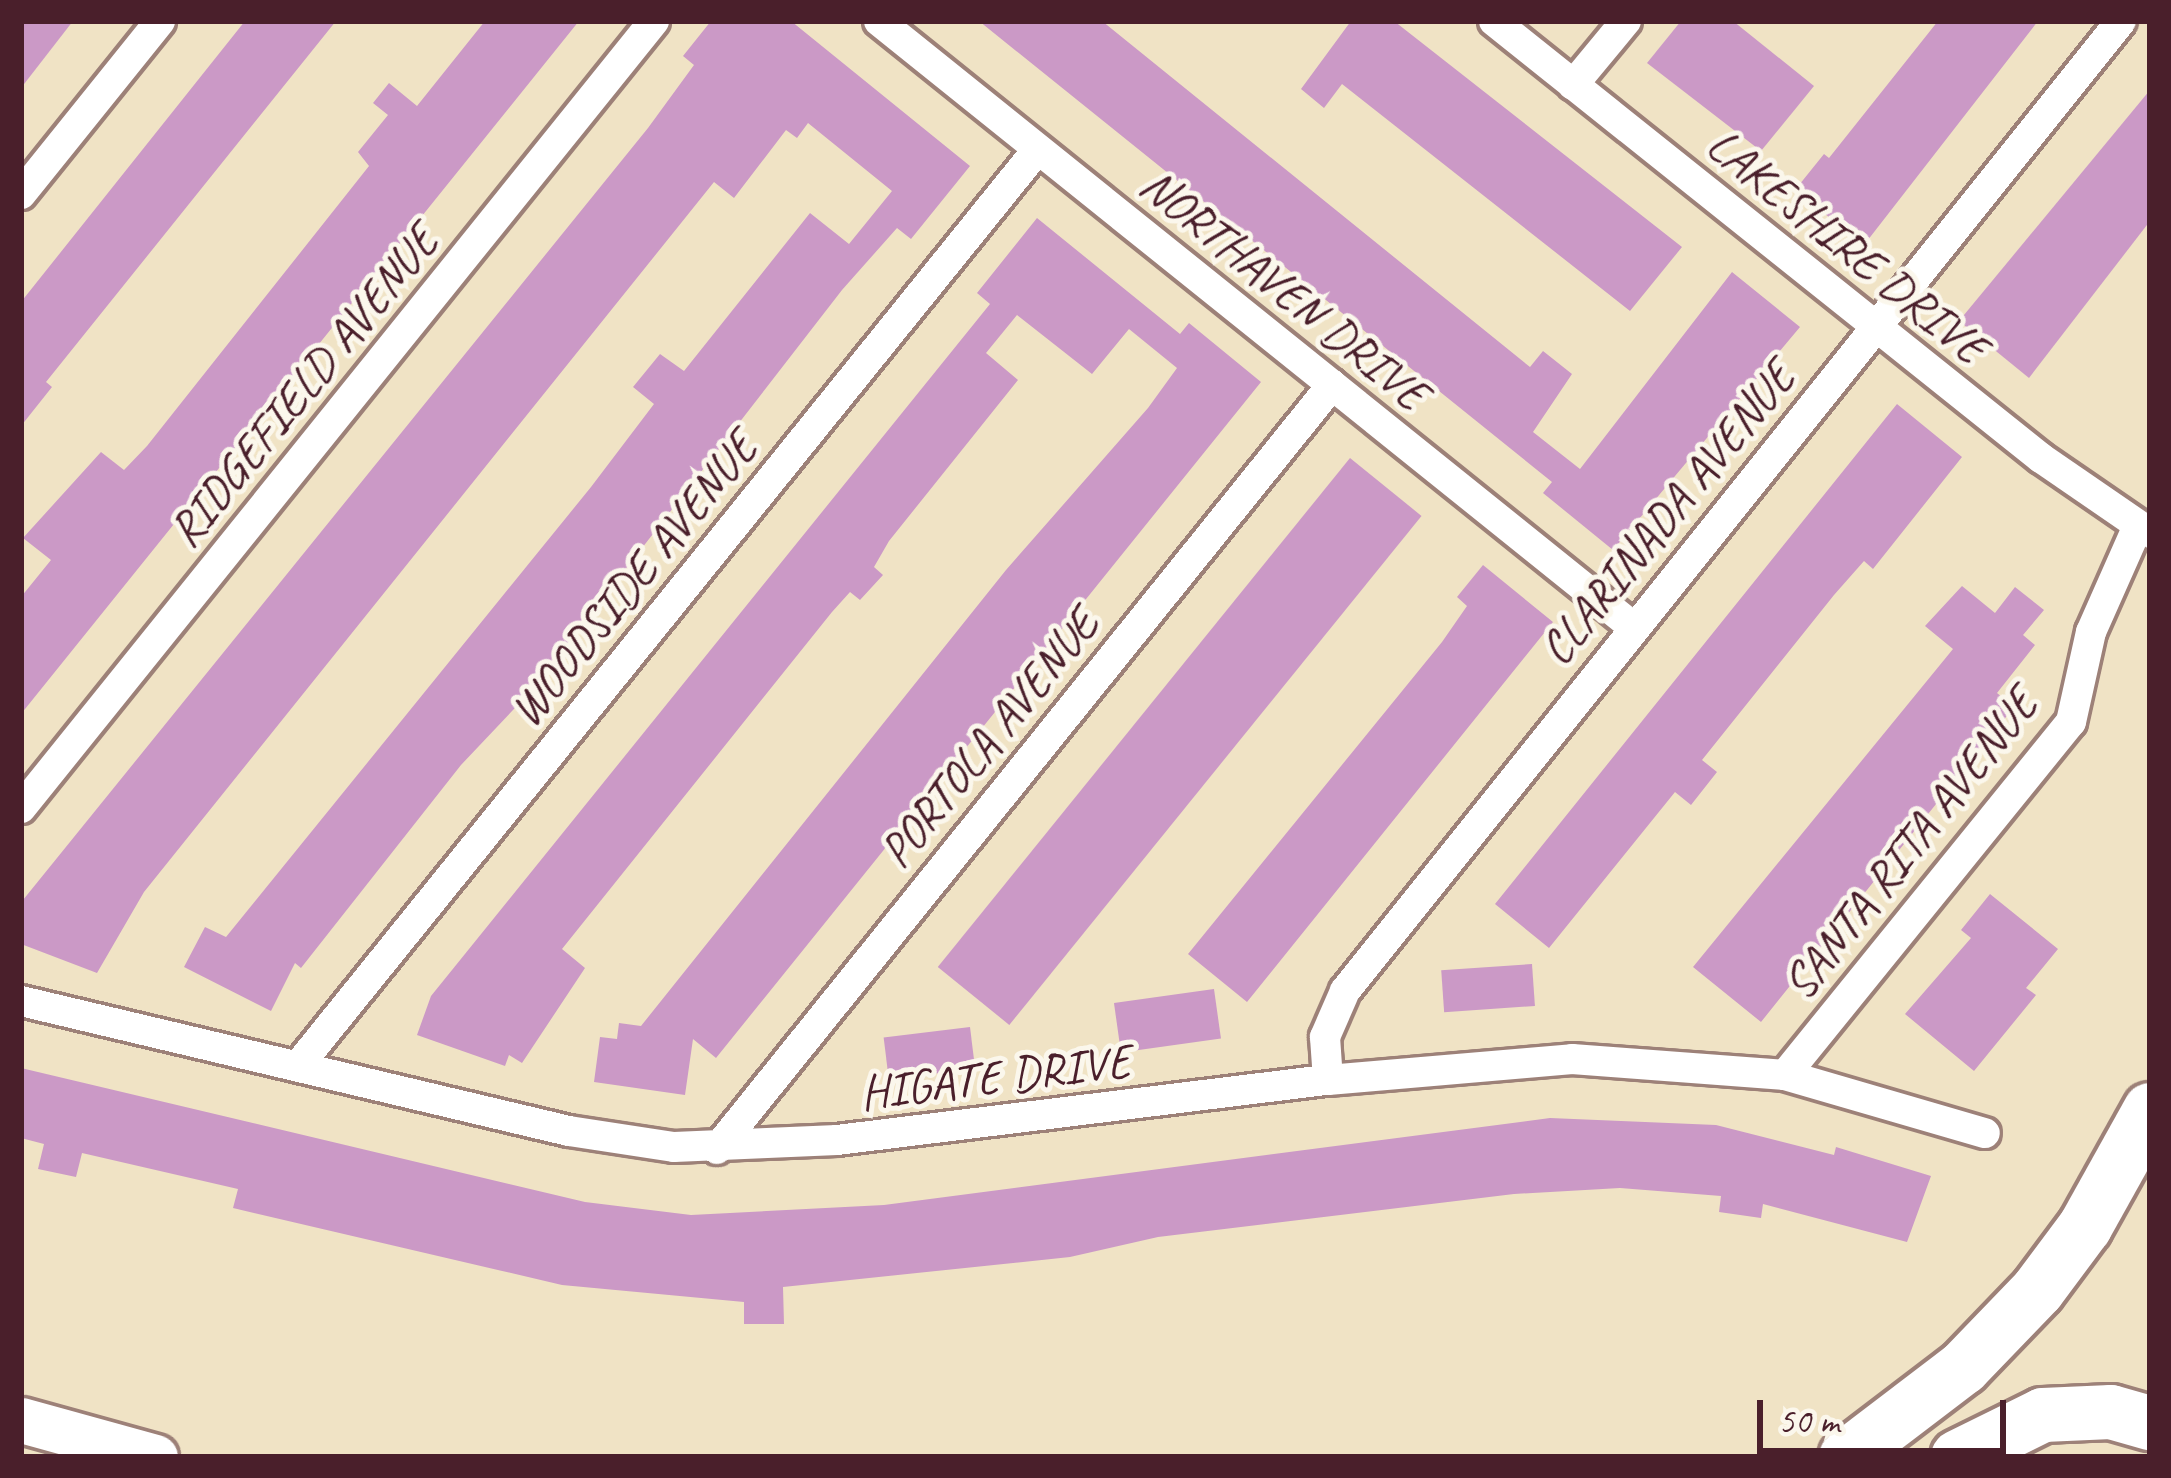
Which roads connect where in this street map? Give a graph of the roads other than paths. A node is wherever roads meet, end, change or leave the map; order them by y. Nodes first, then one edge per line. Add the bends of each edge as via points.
1 (160, 21) edge
2 (654, 21) edge
3 (879, 21) edge
4 (1494, 21) edge
5 (1626, 21) edge
6 (2121, 21) edge
7 (1574, 85) junction
8 (1038, 149) junction
9 (21, 194) edge
10 (1875, 327) junction
11 (1331, 385) junction
12 (2144, 530) edge
13 (1632, 626) junction
14 (21, 808) edge
15 (21, 1001) edge
16 (298, 1066) junction
17 (1785, 1075) junction
18 (1328, 1080) junction
19 (2150, 1110) edge
20 (1985, 1133) dead end
21 (717, 1148) junction
22 (21, 1420) edge
23 (2150, 1423) edge
24 (155, 1457) edge
25 (1846, 1457) edge
26 (1958, 1457) edge

1 - 9 street
2 - 14 street, RIDGEFIELD AVENUE
3 - 8 street, NORTHAVEN DRIVE
4 - 7 street, LAKESHIRE DRIVE
5 - 7 street
6 - 10 street, CLARINADA AVENUE
7 - 10 street, LAKESHIRE DRIVE
8 - 11 street, NORTHAVEN DRIVE
8 - 16 street, WOODSIDE AVENUE
10 - 12 street, LAKESHIRE DRIVE
10 - 13 street, CLARINADA AVENUE
11 - 13 street, NORTHAVEN DRIVE
11 - 21 street, PORTOLA AVENUE
12 - 17 street, SANTA RITA AVENUE via 2092,632 2071,722
13 - 18 street, CLARINADA AVENUE via 1345,992 1325,1037
15 - 16 street, HIGATE DRIVE
16 - 21 street, HIGATE DRIVE via 604,1138
17 - 18 street, HIGATE DRIVE via 1572,1059
17 - 20 street, HIGATE DRIVE
18 - 21 street, HIGATE DRIVE
19 - 25 highway via 2085,1227 2038,1290 1935,1392
22 - 24 main road
23 - 26 highway via 2111,1412 2043,1415

